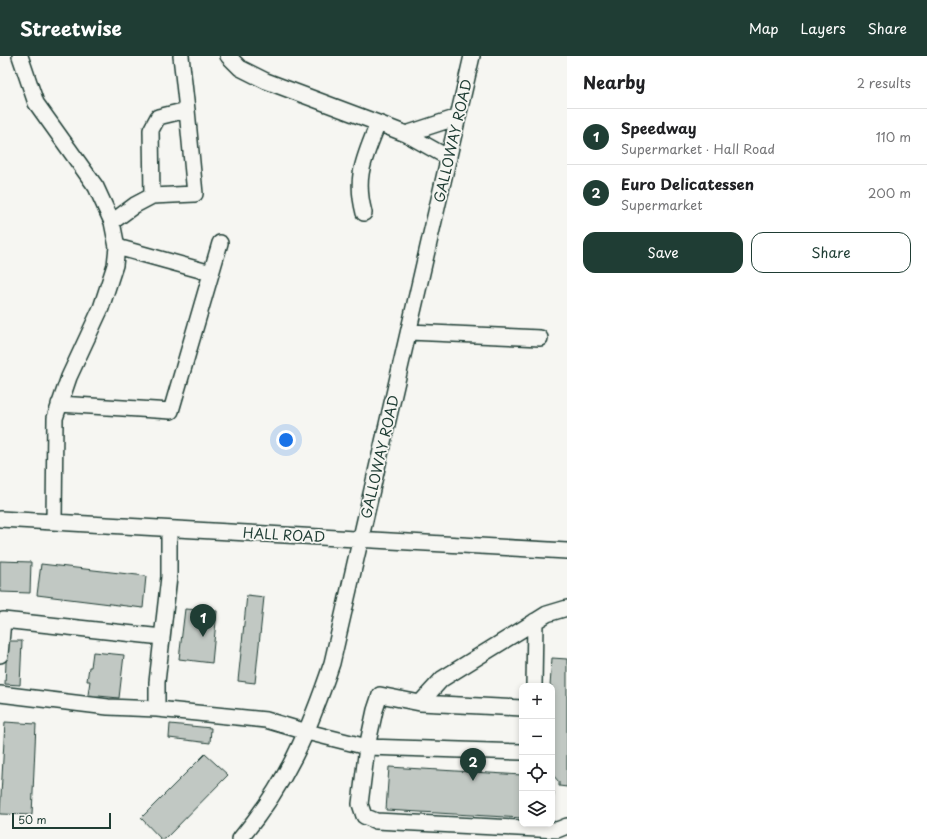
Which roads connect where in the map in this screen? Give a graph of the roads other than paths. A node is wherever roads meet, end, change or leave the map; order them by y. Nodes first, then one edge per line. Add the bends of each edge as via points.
1 (20, 56) edge
2 (181, 56) edge
3 (228, 56) edge
4 (472, 56) edge
5 (187, 110) junction
6 (458, 117) junction
7 (378, 123) junction
8 (406, 134) junction
9 (449, 158) junction
10 (152, 196) junction
11 (364, 213) dead end
12 (112, 222) junction
13 (220, 243) dead end
14 (117, 247) junction
15 (211, 273) junction
16 (409, 332) junction
17 (540, 338) dead end
18 (59, 404) junction
19 (0, 519) edge
20 (54, 522) junction
21 (169, 529) junction
22 (361, 539) junction
23 (567, 551) edge
24 (567, 608) edge
25 (535, 621) junction
26 (162, 637) junction
27 (0, 655) edge
28 (534, 683) edge
29 (0, 694) edge
30 (420, 703) junction
31 (519, 708) edge
32 (157, 709) junction
33 (307, 732) junction
34 (367, 747) junction
35 (519, 752) edge
36 (567, 826) edge
37 (240, 839) edge

1 - 12 street via 36,104 96,187
2 - 5 street
3 - 7 street via 240,68 266,81
4 - 6 street, GALLOWAY ROAD
5 - 10 street via 158,117 152,130
5 - 10 street via 195,194
6 - 8 street
6 - 9 street, GALLOWAY ROAD
7 - 8 street
7 - 11 street via 360,174 359,194
8 - 9 street
9 - 16 street, GALLOWAY ROAD
10 - 12 street
12 - 14 street
13 - 15 street
14 - 15 street
14 - 18 street via 115,265 101,308
15 - 18 street via 171,411
16 - 17 street
16 - 22 street, GALLOWAY ROAD
18 - 20 street via 55,418
19 - 20 street, HALL ROAD
20 - 21 street, HALL ROAD
21 - 22 street, HALL ROAD
21 - 26 street via 169,577
22 - 23 street, HALL ROAD
22 - 33 street, GALLOWAY ROAD via 332,662
24 - 25 street
25 - 28 street
25 - 30 street via 442,679
26 - 27 street via 3,620
26 - 32 street
29 - 32 street
30 - 31 street
30 - 34 street via 380,695
32 - 33 street via 266,720
33 - 34 street
33 - 37 street, GALLOWAY ROAD via 281,783
34 - 35 street
34 - 36 street via 360,804 364,816 376,821 557,830

